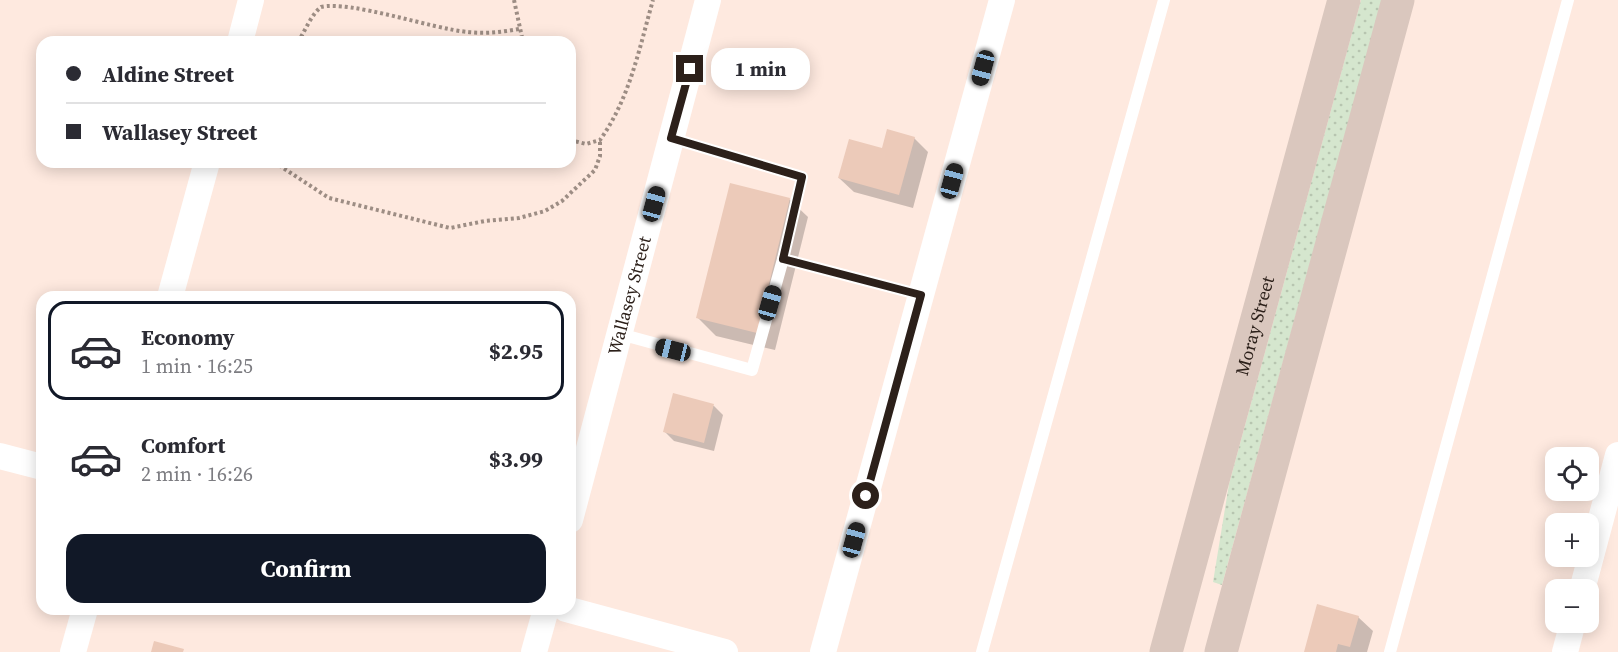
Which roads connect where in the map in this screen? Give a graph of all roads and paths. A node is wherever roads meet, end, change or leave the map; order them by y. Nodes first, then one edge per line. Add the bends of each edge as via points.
1 (251, 0) edge
2 (514, 0) edge
3 (653, 0) edge
4 (708, 0) edge
5 (1002, 0) edge
6 (1164, 0) edge
7 (1344, 0) edge
8 (1398, 0) edge
9 (1568, 0) edge
10 (344, 1) edge
11 (371, 4) dead end
12 (519, 29) junction
13 (242, 36) edge
14 (302, 36) edge
15 (521, 36) edge
16 (671, 138) junction
17 (600, 140) junction
18 (576, 142) edge
19 (205, 168) edge
20 (283, 168) edge
21 (783, 259) junction
22 (172, 291) edge
23 (921, 295) junction
24 (620, 334) junction
25 (0, 456) edge
26 (1618, 456) edge
27 (36, 465) edge
28 (576, 498) edge
29 (1585, 579) edge
30 (576, 612) edge
31 (83, 615) edge
32 (544, 615) edge
33 (1570, 633) edge
34 (73, 652) edge
35 (534, 652) edge
36 (725, 652) edge
37 (823, 652) edge
38 (982, 652) edge
39 (1166, 652) edge
40 (1221, 652) edge
41 (1390, 652) edge
42 (1565, 652) edge

1 - 13 street
2 - 12 path
3 - 17 path via 622,107
4 - 16 street, Wallasey Street
5 - 23 street
6 - 38 lane
7 - 39 main road, Moray Street
8 - 40 main road
9 - 41 lane
10 - 14 path via 321,6
11 - 12 path via 466,32
12 - 15 path
16 - 21 lane via 802,177
16 - 24 street, Wallasey Street
17 - 18 path via 586,144
17 - 20 path via 595,170 562,201 545,211 450,228 329,198
19 - 22 street
21 - 23 lane
21 - 24 lane via 752,370
23 - 37 street
24 - 28 street, Wallasey Street
25 - 27 street
26 - 29 street
30 - 36 street
31 - 34 street
32 - 35 street
33 - 42 street

